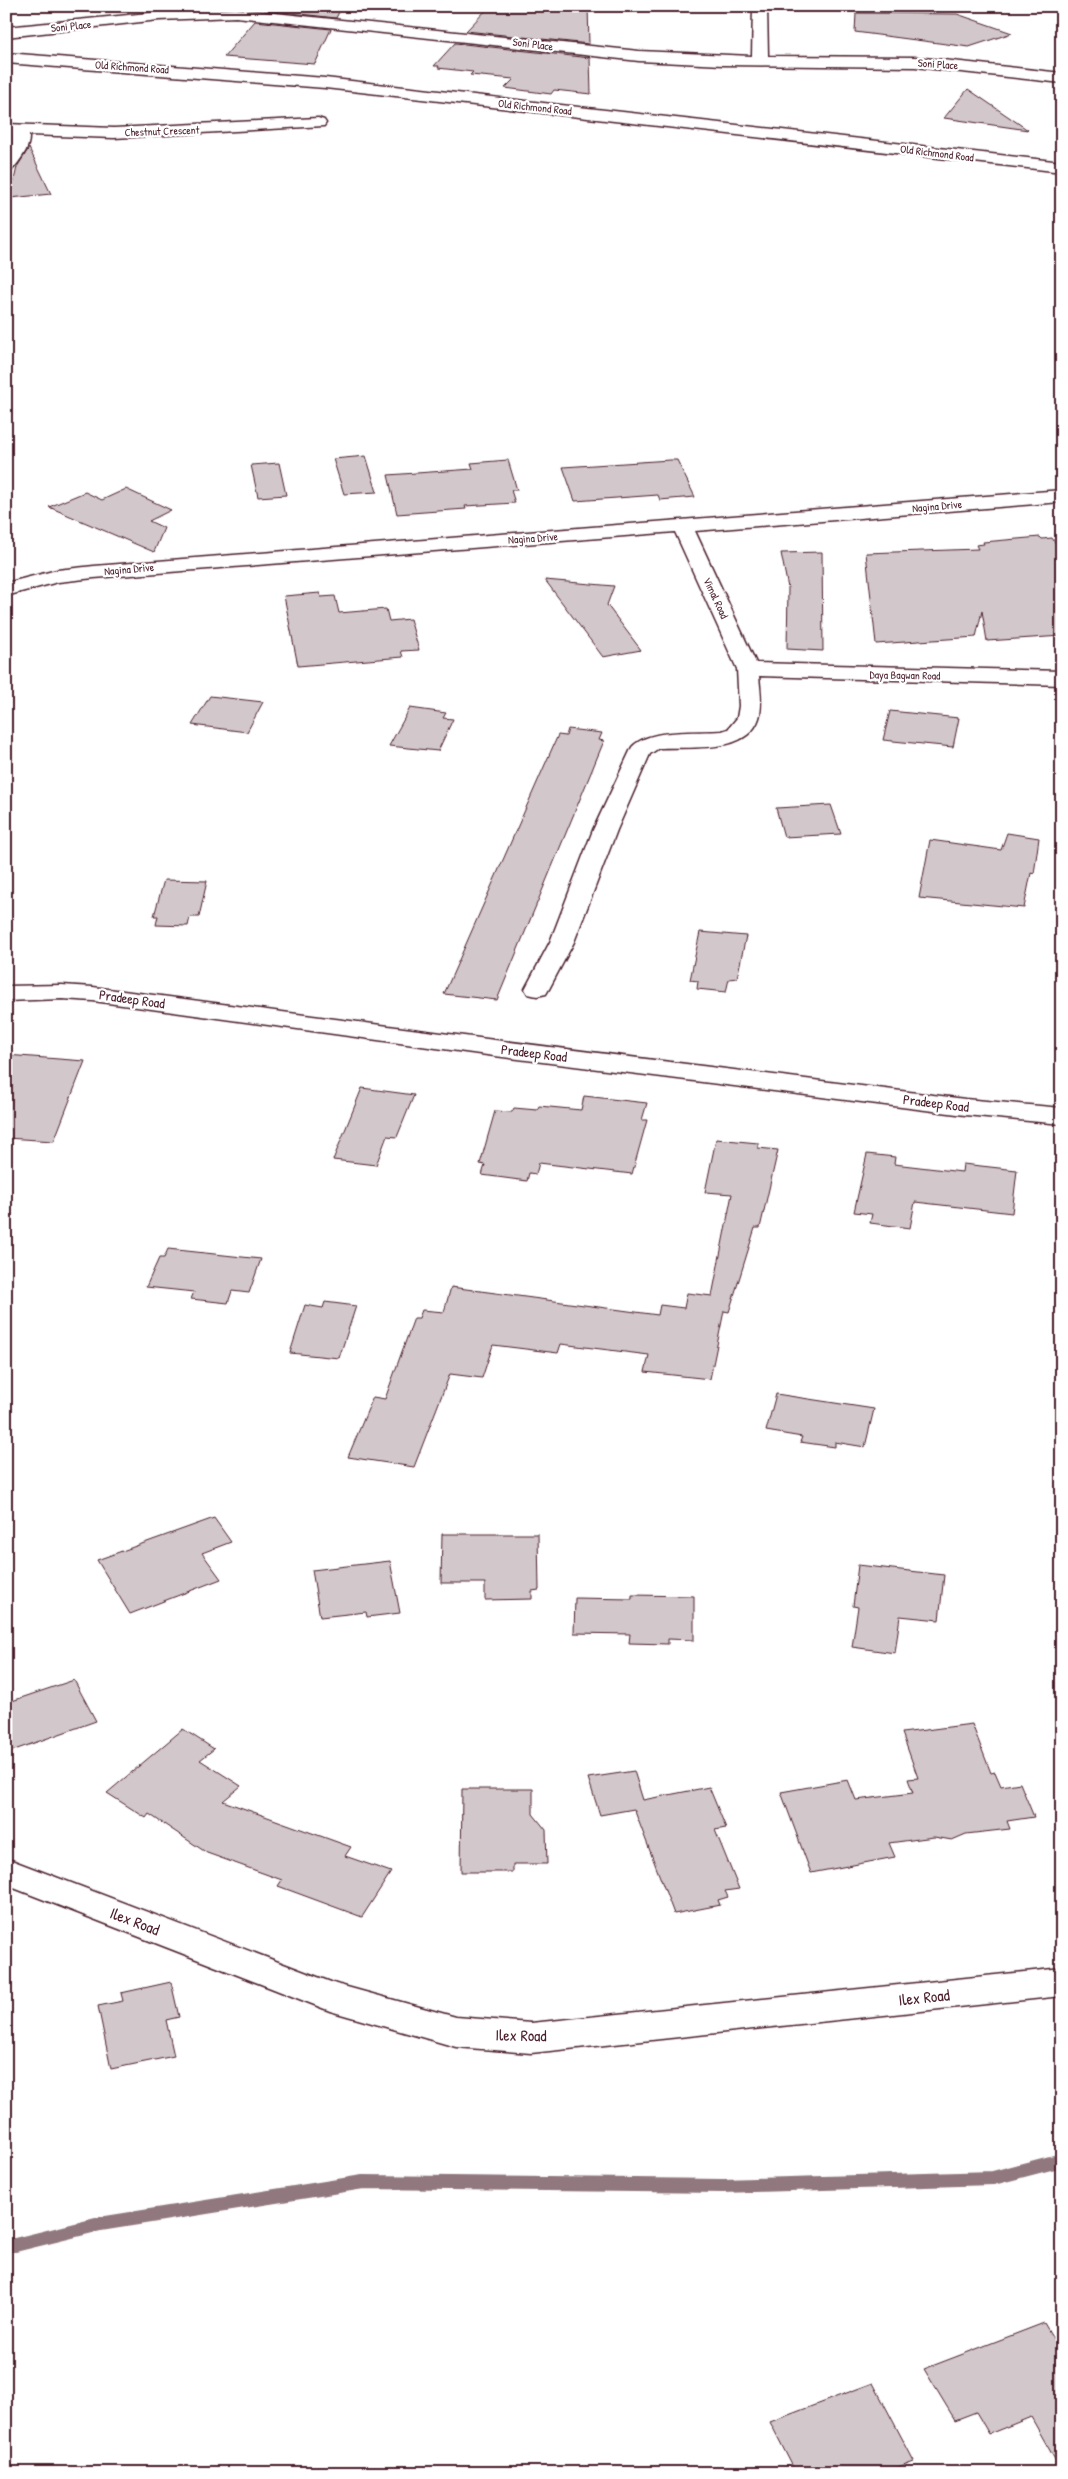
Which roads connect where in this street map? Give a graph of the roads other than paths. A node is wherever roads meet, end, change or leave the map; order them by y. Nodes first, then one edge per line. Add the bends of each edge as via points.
1 (760, 6) edge
2 (6, 32) edge
3 (6, 58) edge
4 (760, 60) junction
5 (1062, 78) edge
6 (318, 123) dead end
7 (12, 130) edge
8 (6, 167) edge
9 (1062, 167) edge
10 (1062, 496) edge
11 (682, 527) junction
12 (6, 590) edge
13 (748, 669) junction
14 (1062, 678) edge
15 (537, 989) dead end
16 (6, 994) edge
17 (1062, 1116) edge
18 (6, 1871) edge
19 (1062, 1982) edge

1 - 4 street
2 - 4 street, Soni Place via 178,14 236,13 639,56
3 - 9 street, Old Richmond Road via 325,83
4 - 5 street, Soni Place via 915,62
6 - 7 street, Chestnut Crescent via 114,133
7 - 8 street via 22,136
10 - 11 street, Nagina Drive
11 - 12 street, Nagina Drive via 94,572 57,576
11 - 13 street, Vimal Road
13 - 14 street, Daya Bagwan Road
13 - 15 street via 748,719 736,734 712,740 658,741 647,744 640,752 605,830 562,942
16 - 17 street, Pradeep Road via 93,994 507,1050 965,1107
18 - 19 street, Ilex Road via 330,1997 456,2032 531,2038

